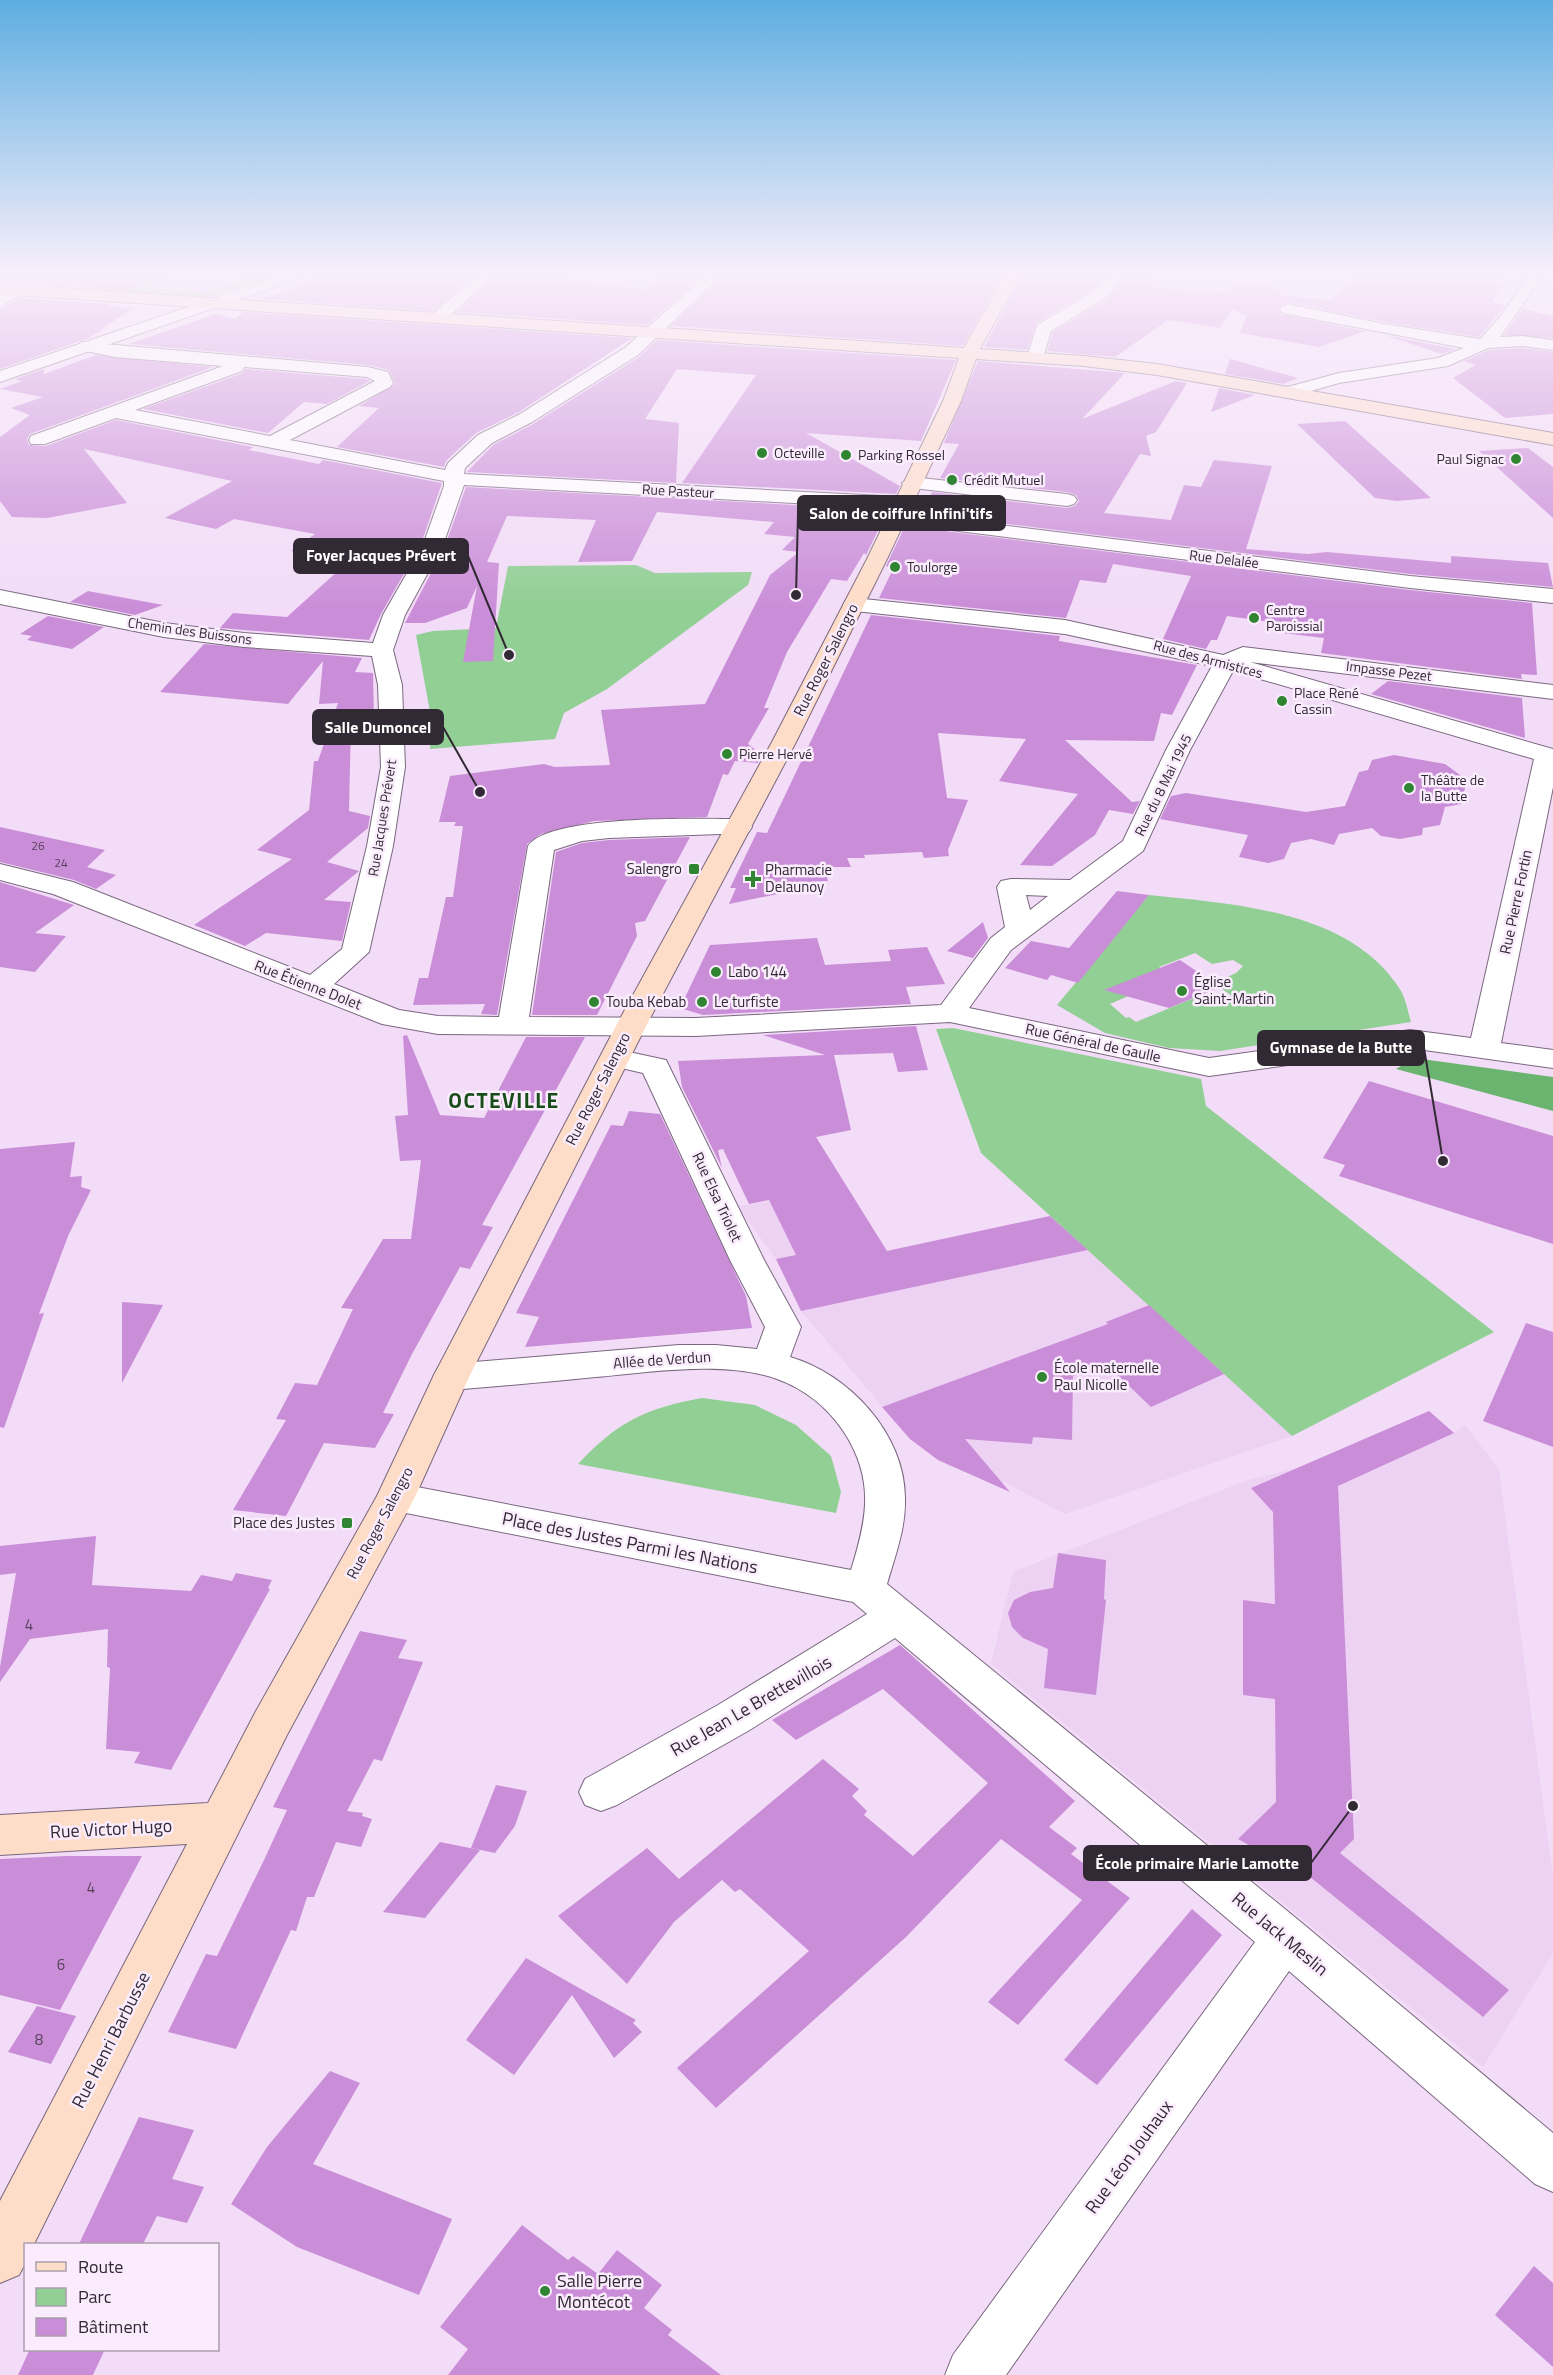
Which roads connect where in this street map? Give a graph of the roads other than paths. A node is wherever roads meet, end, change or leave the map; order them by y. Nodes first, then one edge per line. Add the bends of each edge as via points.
1 (183, 387) edge
2 (377, 387) edge
3 (575, 387) edge
4 (957, 387) edge
5 (1262, 387) edge
6 (1305, 387) edge
7 (1290, 392) junction
8 (115, 412) junction
9 (1553, 439) edge
10 (38, 440) dead end
11 (271, 443) junction
12 (454, 478) junction
13 (912, 483) junction
14 (1067, 500) dead end
15 (898, 511) junction
16 (1553, 596) edge
17 (0, 597) edge
18 (854, 605) junction
19 (382, 650) junction
20 (1226, 662) junction
21 (1553, 692) edge
22 (1550, 756) edge
23 (739, 827) junction
24 (0, 872) edge
25 (1076, 888) junction
26 (1020, 930) junction
27 (315, 985) junction
28 (950, 1013) junction
29 (630, 1026) junction
30 (512, 1027) junction
31 (1484, 1049) junction
32 (615, 1058) junction
33 (1553, 1059) edge
34 (769, 1364) junction
35 (451, 1377) junction
36 (396, 1497) junction
37 (882, 1602) junction
38 (601, 1792) dead end
39 (222, 1822) junction
40 (0, 1835) edge
41 (1286, 1938) junction
42 (1553, 2166) edge
43 (0, 2256) edge
44 (973, 2375) edge

1 - 8 street
2 - 11 street
3 - 12 street via 485,439 455,467
4 - 13 main road, Rue Roger Salengro
5 - 7 main road
6 - 7 street
7 - 9 main road
8 - 10 street
8 - 11 street, Rue Pasteur
11 - 12 street, Rue Pasteur
12 - 15 street, Rue Pasteur
12 - 19 street via 424,565 394,615
13 - 14 street
13 - 15 main road, Rue Roger Salengro
15 - 16 street, Rue Delalée via 1399,580
15 - 18 main road, Rue Roger Salengro
17 - 19 street, Chemin des Buissons via 164,630
18 - 20 street, Rue des Armistices via 1065,627
18 - 23 main road, Rue Roger Salengro
19 - 27 street, Rue Jacques Prévert via 390,686 393,767 380,846 355,952
20 - 21 street, Impasse Pezet via 1243,654
20 - 22 street, Rue des Armistices
20 - 25 street, Rue du 8 Mai 1945 via 1178,750 1134,845
22 - 31 street, Rue Pierre Fortin
23 - 29 main road, Rue Roger Salengro
23 - 30 street via 591,831 556,837 542,846
24 - 27 street, Rue Étienne Dolet via 63,888 231,956
25 - 26 street, Rue du 8 Mai 1945
25 - 26 street via 1011,886
26 - 28 street, Rue du 8 Mai 1945 via 1001,944
27 - 30 street, Rue Étienne Dolet via 393,1018 438,1025
28 - 29 street, Rue Général de Gaulle via 696,1027
28 - 31 street, Rue Général de Gaulle via 1209,1067 1410,1040
29 - 30 street, Rue Étienne Dolet
29 - 32 main road, Rue Roger Salengro
31 - 33 street, Rue Général de Gaulle
32 - 34 street, Rue Elsa Triolet via 655,1067 783,1327
32 - 35 main road, Rue Roger Salengro
34 - 35 street, Allée de Verdun via 710,1355
34 - 37 street, Allée de Verdun via 809,1377 837,1397 860,1423 878,1459 886,1497 878,1542
35 - 36 main road, Rue Roger Salengro
36 - 37 street, Place des Justes Parmi les Nations
36 - 39 main road, Rue Roger Salengro via 271,1724
37 - 38 street, Rue Jean Le Brettevillois via 733,1718
37 - 41 street, Rue Jack Meslin
39 - 40 main road, Rue Victor Hugo
39 - 43 main road, Rue Henri Barbusse
41 - 42 street, Rue Jack Meslin
41 - 44 street, Rue Léon Jouhaux

